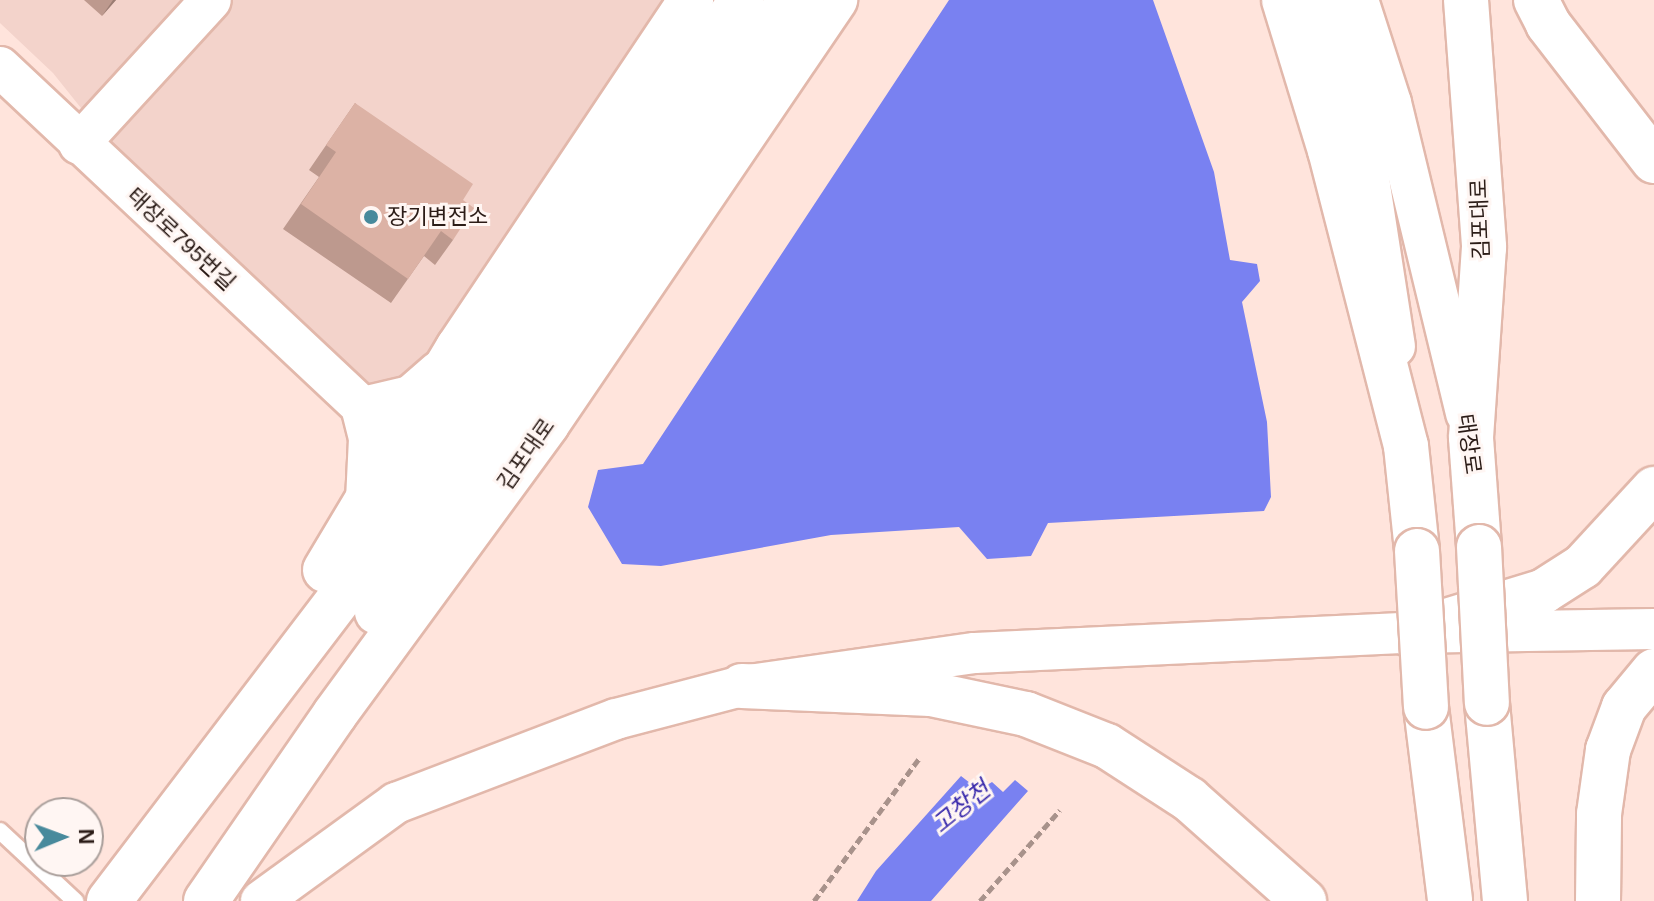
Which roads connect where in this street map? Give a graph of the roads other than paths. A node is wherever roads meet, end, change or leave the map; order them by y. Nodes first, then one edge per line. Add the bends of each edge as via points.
1 (211, 0) edge
2 (691, 0) edge
3 (741, 0) edge
4 (790, 0) edge
5 (835, 0) edge
6 (1284, 0) edge
7 (1319, 0) edge
8 (1358, 0) edge
9 (1466, 0) edge
10 (1536, 0) edge
11 (0, 67) edge
12 (79, 144) junction
13 (1654, 161) edge
14 (448, 367) junction
15 (364, 409) junction
16 (1471, 438) junction
17 (1406, 446) junction
18 (1654, 489) edge
19 (367, 503) junction
20 (1654, 629) edge
21 (1407, 633) junction
22 (1654, 671) edge
23 (742, 686) junction
24 (164, 826) junction
25 (0, 831) edge
26 (75, 901) edge
27 (109, 901) edge
28 (171, 901) edge
29 (206, 901) edge
30 (261, 901) edge
31 (1304, 901) edge
32 (1450, 901) edge
33 (1505, 901) edge
34 (1598, 901) edge

1 - 12 street
2 - 14 main road
3 - 24 main road via 353,581 252,720
4 - 28 main road, 김포대로 via 396,584
5 - 29 main road, 김포대로 via 538,437
6 - 17 main road via 1330,150
7 - 17 street via 1363,140 1388,285
8 - 16 street, 태장로 via 1391,103
9 - 16 main road, 김포대로 via 1484,247
10 - 13 main road via 1548,24
11 - 12 street, 태장로795번길
12 - 15 street, 태장로795번길
14 - 15 main road via 411,398
14 - 19 main road
15 - 19 main road via 371,438
16 - 33 main road, 태장로, bridge
17 - 32 main road, bridge via 1426,707
18 - 21 main road via 1594,556 1544,591
19 - 24 main road
20 - 21 street
21 - 23 street via 975,653
22 - 34 main road via 1624,707 1608,750 1599,814
23 - 30 street via 616,719 396,803
23 - 31 main road via 931,694 1026,714 1107,746 1189,799
24 - 27 main road
25 - 26 lane

